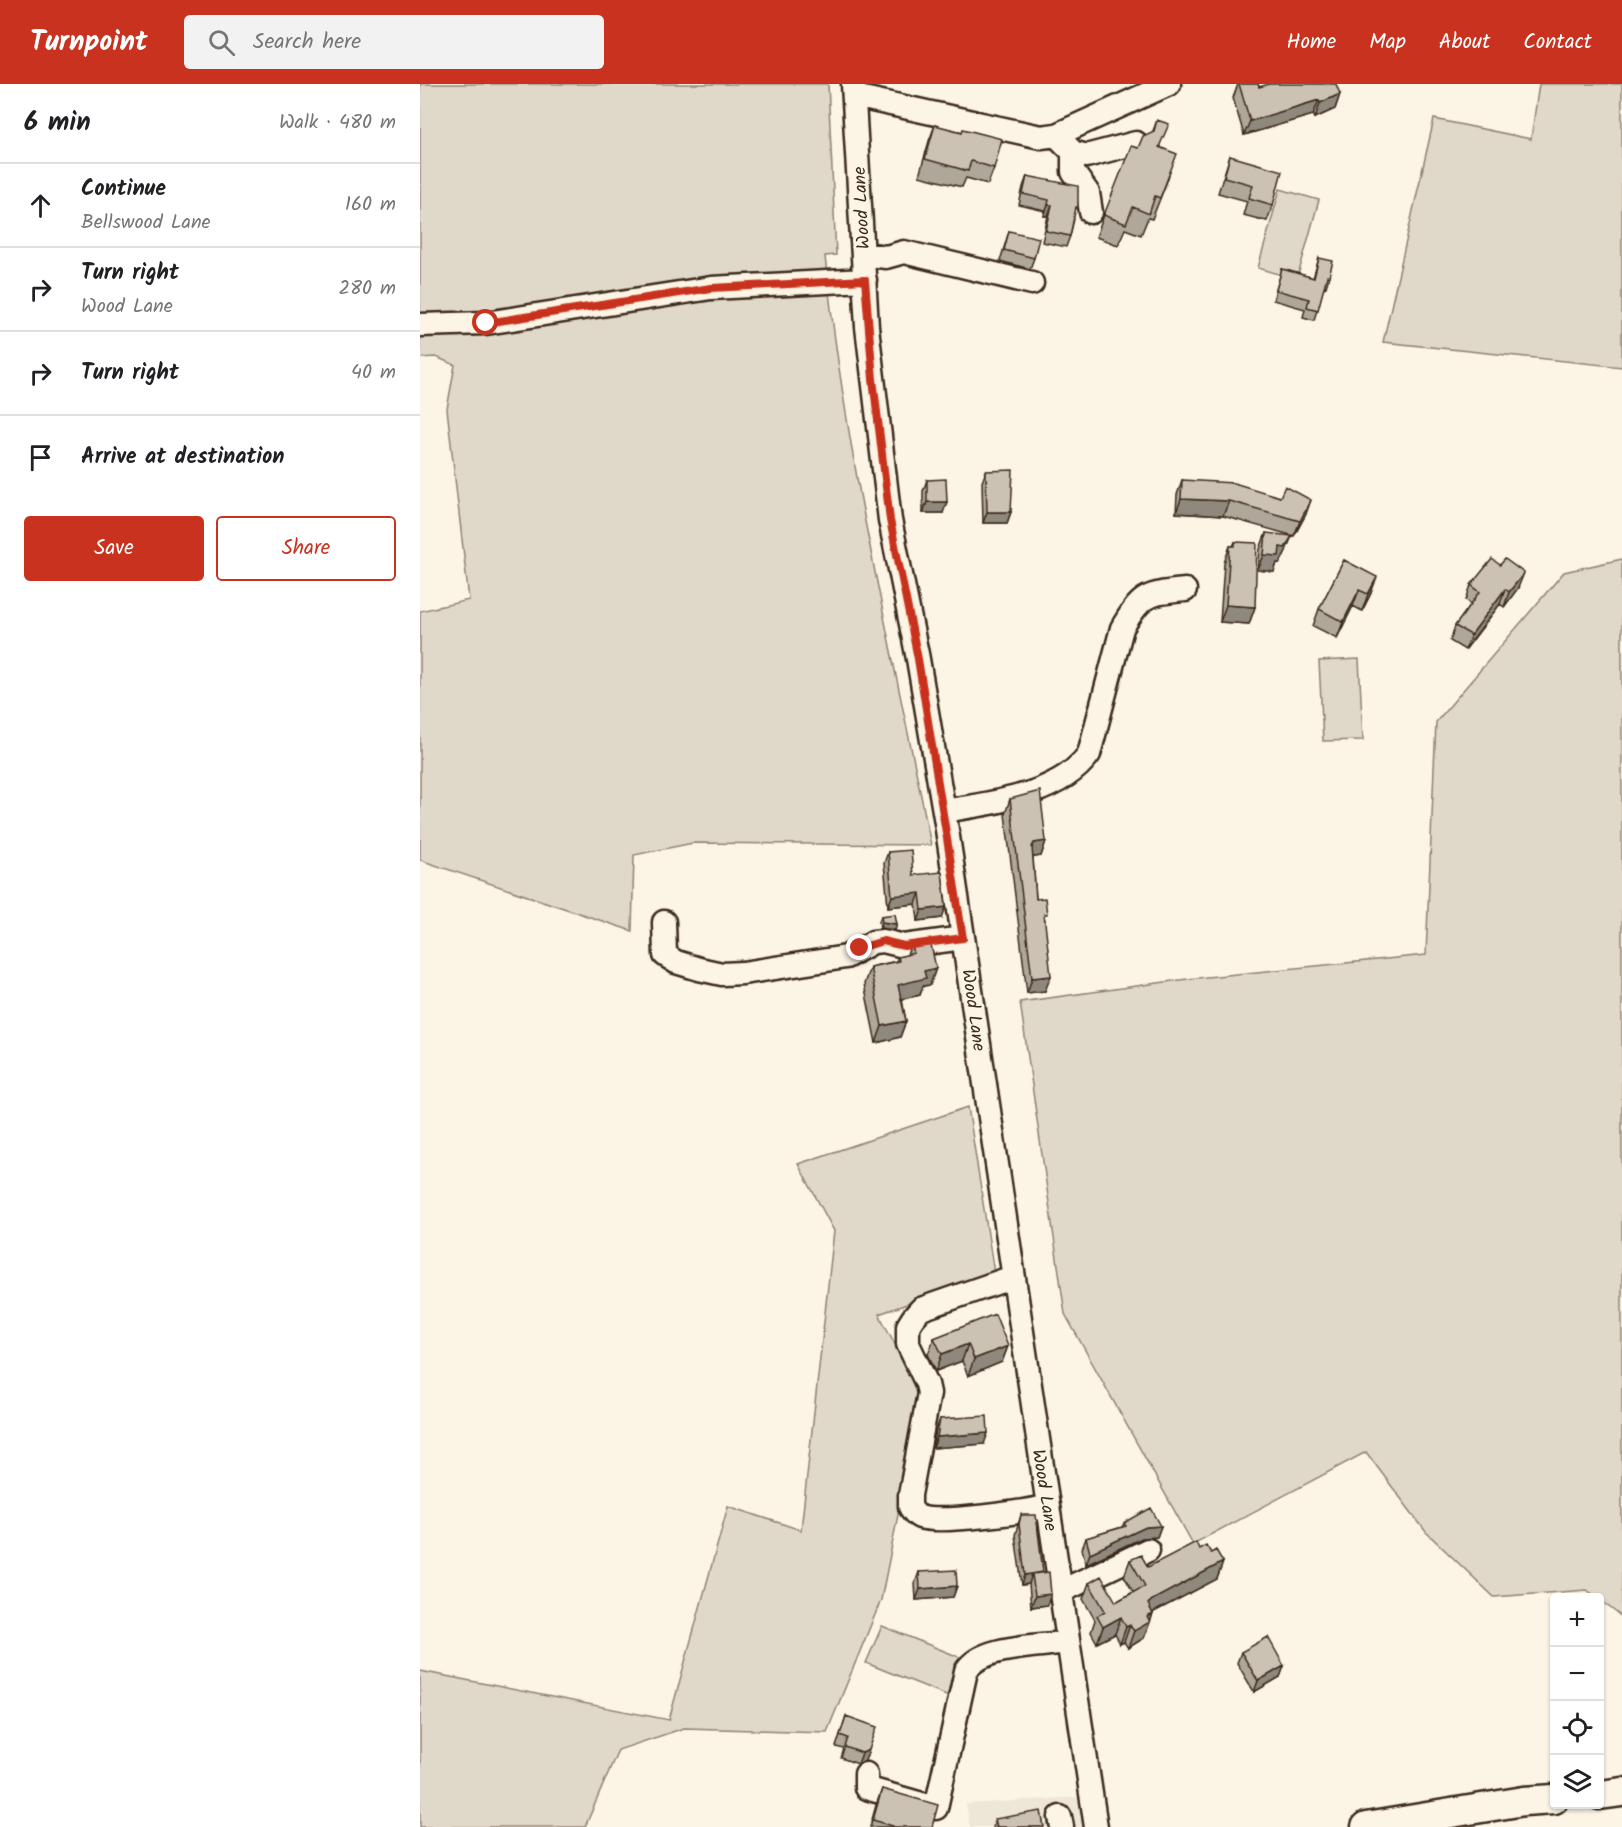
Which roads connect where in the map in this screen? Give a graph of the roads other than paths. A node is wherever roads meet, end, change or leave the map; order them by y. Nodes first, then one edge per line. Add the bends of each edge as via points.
1 (1169, 84) edge
2 (854, 90) edge
3 (1056, 135) junction
4 (1136, 143) dead end
5 (1073, 152) junction
6 (1091, 212) dead end
7 (864, 254) junction
8 (865, 280) junction
9 (1032, 283) dead end
10 (420, 325) edge
11 (1185, 590) dead end
12 (944, 812) junction
13 (664, 922) dead end
14 (963, 938) junction
15 (1013, 1277) junction
16 (1047, 1506) junction
17 (1148, 1550) dead end
18 (1060, 1592) junction
19 (1068, 1642) junction
20 (866, 1774) dead end
21 (1622, 1792) edge
22 (1604, 1794) edge
23 (1550, 1799) edge
24 (1096, 1827) edge
25 (1366, 1827) edge

1 - 3 street
2 - 3 street via 1041,137
2 - 7 street, Wood Lane
3 - 5 street
4 - 5 street via 1086,156
5 - 6 street via 1073,172 1088,193
7 - 8 street, Wood Lane
7 - 9 street via 886,257 904,252
8 - 10 street via 711,288 486,323
8 - 12 street, Wood Lane via 890,520
11 - 12 street via 1152,593 1130,614 1122,628 1089,754 1081,765 1034,791
12 - 14 street, Wood Lane
13 - 14 street via 665,956 722,974 846,957 873,942 904,946
14 - 15 street, Wood Lane
15 - 16 street, Wood Lane
15 - 16 street via 921,1309 908,1326 908,1344 929,1393 910,1507 921,1517 936,1518 1013,1514
16 - 18 street, Wood Lane
17 - 18 street
18 - 19 street, Wood Lane
19 - 20 street via 994,1652 971,1661 936,1808 866,1788
19 - 24 street, Wood Lane
21 - 22 main road
23 - 25 main road

